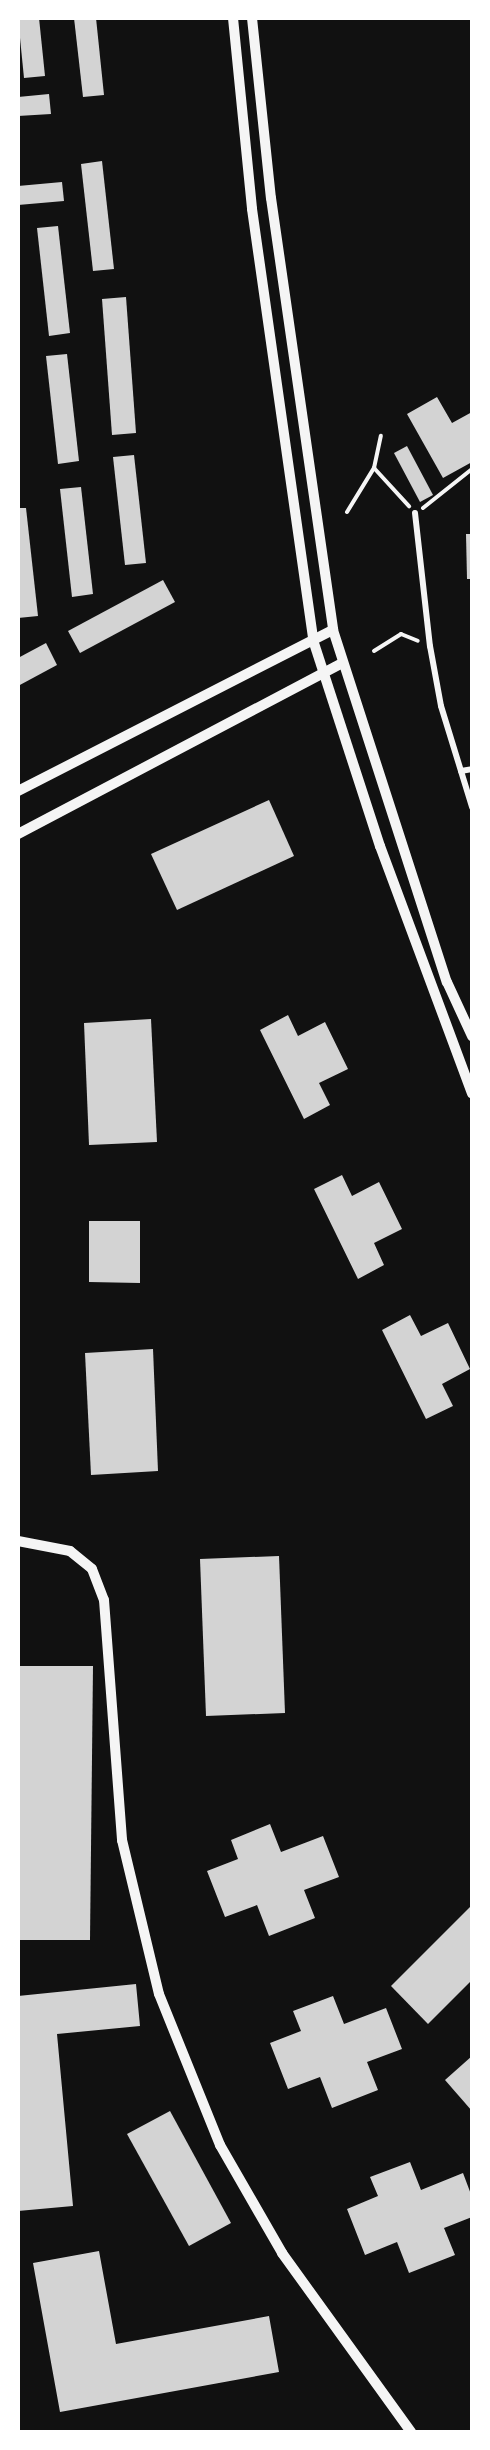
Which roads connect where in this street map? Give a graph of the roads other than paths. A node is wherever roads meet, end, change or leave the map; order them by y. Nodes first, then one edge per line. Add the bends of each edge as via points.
1 (234, 18) edge
2 (252, 18) edge
3 (415, 513) road end
4 (333, 630) junction
5 (313, 640) junction
6 (341, 664) junction
7 (324, 673) junction
8 (472, 769) edge
9 (461, 771) junction
10 (18, 791) edge
11 (472, 807) edge
12 (18, 834) edge
13 (472, 1036) edge
14 (472, 1093) edge
15 (18, 1541) edge
16 (411, 2432) edge

1 - 5 street via 252,209
2 - 4 street via 271,198
3 - 9 street via 430,646 441,706
4 - 5 street
4 - 6 street
5 - 7 street
5 - 10 street
6 - 7 street
6 - 13 street via 447,982
7 - 12 street
7 - 14 street via 380,846
8 - 9 street
9 - 11 street
15 - 16 street via 70,1551 92,1569 104,1600 122,1840 159,1994 220,2145 282,2253

